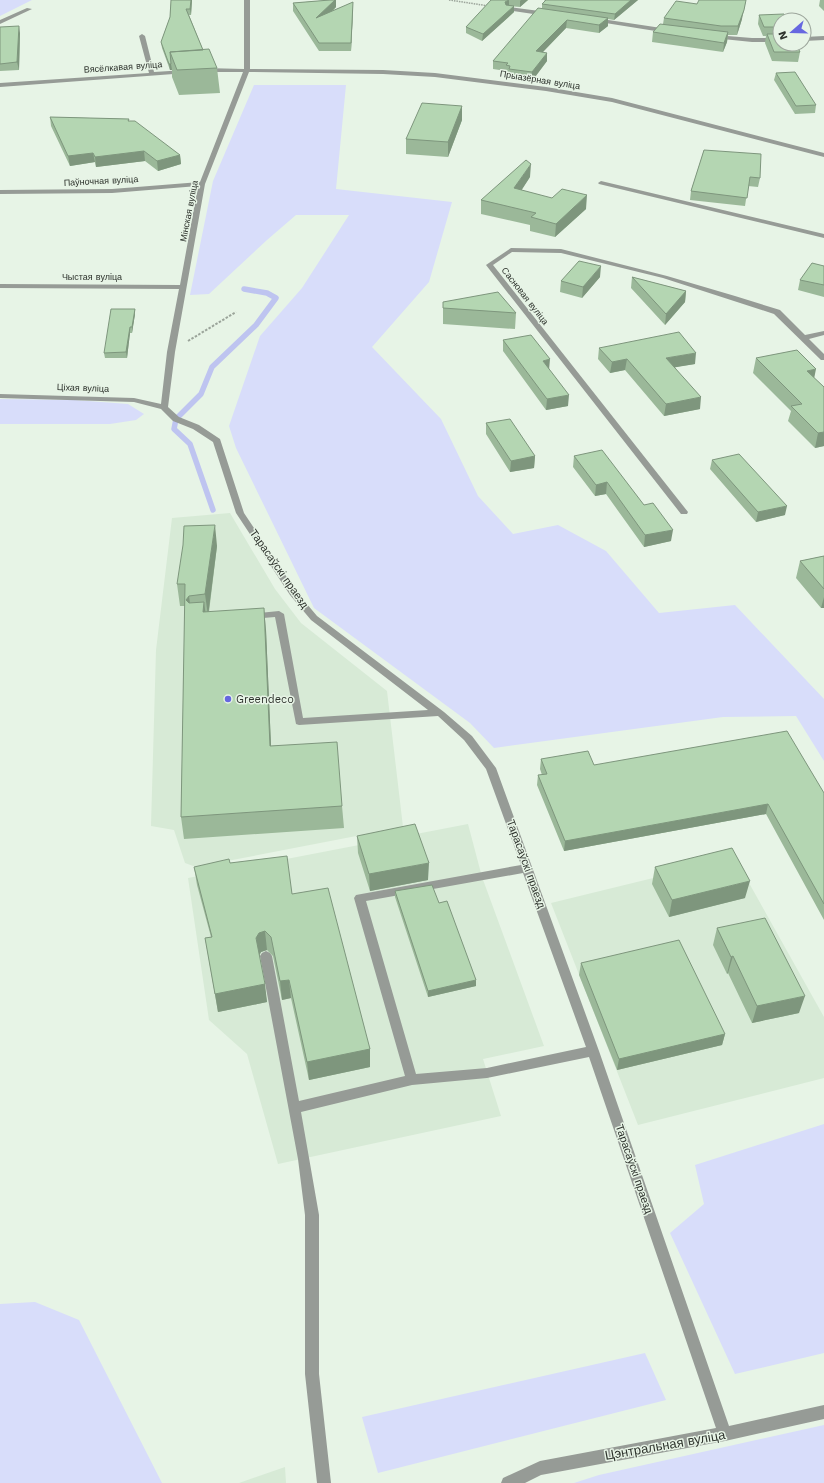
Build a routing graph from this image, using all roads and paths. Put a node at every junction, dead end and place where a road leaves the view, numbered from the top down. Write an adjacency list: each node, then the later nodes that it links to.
1 (247, 0): 14 (street, Мінская вуліца)
2 (449, 0): 3 (path)
3 (509, 8): 5 (street)
4 (29, 9): 7 (street)
5 (556, 15)
6 (587, 19): 8 (street)
7 (0, 22)
8 (673, 31)
9 (142, 36): 17 (street)
10 (712, 37): 13 (street)
11 (824, 38): 12 (street)
12 (812, 39)
13 (772, 40)
14 (246, 70): 15 (street); 19 (street, Прыазёрная вуліца); 21 (street, Мінская вуліца)
15 (196, 71)
16 (188, 72): 17 (street, Вясёлкавая вуліца)
17 (152, 74): 18 (street, Вясёлкавая вуліца)
18 (0, 85)
19 (824, 155)
20 (601, 183): 23 (street)
21 (202, 184): 22 (street, Паўночная вуліца); 25 (street, Мінская вуліца)
22 (0, 192)
23 (824, 236)
24 (0, 286): 25 (street, Чыстая вуліца)
25 (184, 287): 29 (street, Мінская вуліца)
26 (236, 312): 29 (path)
27 (824, 334): 28 (street)
28 (803, 338): 30 (street, Сасновая вуліца); 33 (street, Сасновая вуліца)
29 (171, 352): 32 (street, Мінская вуліца)
30 (824, 358)
31 (0, 396): 32 (street, Ціхая вуліца)
32 (164, 407): 35 (street, Тарасаўскі праезд)
33 (684, 512)
34 (241, 617): 35 (street)
35 (438, 713): 36 (street, Тарасаўскі праезд)
36 (528, 868): 38 (street, Тарасаўскі праезд); 39 (street)
37 (266, 956): 40 (street)
38 (593, 1050): 39 (street); 42 (street, Тарасаўскі праезд)
39 (412, 1080): 40 (street)
40 (294, 1108): 43 (street)
41 (824, 1412): 42 (street, Цэнтральная вуліца)
42 (725, 1434): 44 (street, Цэнтральная вуліца)
43 (324, 1483)
44 (508, 1483)

